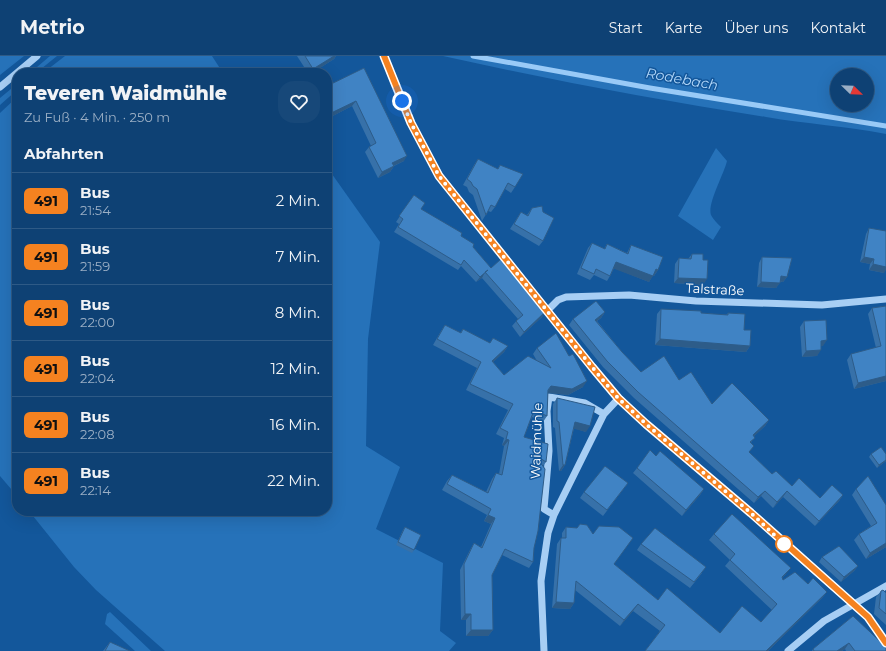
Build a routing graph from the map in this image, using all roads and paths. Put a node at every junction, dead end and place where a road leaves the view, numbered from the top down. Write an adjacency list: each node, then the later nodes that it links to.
1 (37, 56): 3 (street)
2 (384, 56): 7 (street)
3 (23, 68)
4 (12, 77): 5 (street)
5 (0, 87)
6 (886, 299): 7 (street, Talstraße)
7 (547, 311): 8 (street)
8 (618, 398): 9 (street); 12 (street)
9 (604, 414): 10 (street); 10 (street, Waidmühle)
10 (554, 515): 14 (street)
11 (886, 586): 12 (street)
12 (852, 603): 13 (street); 15 (street)
13 (886, 643)
14 (544, 651)
15 (788, 651)

